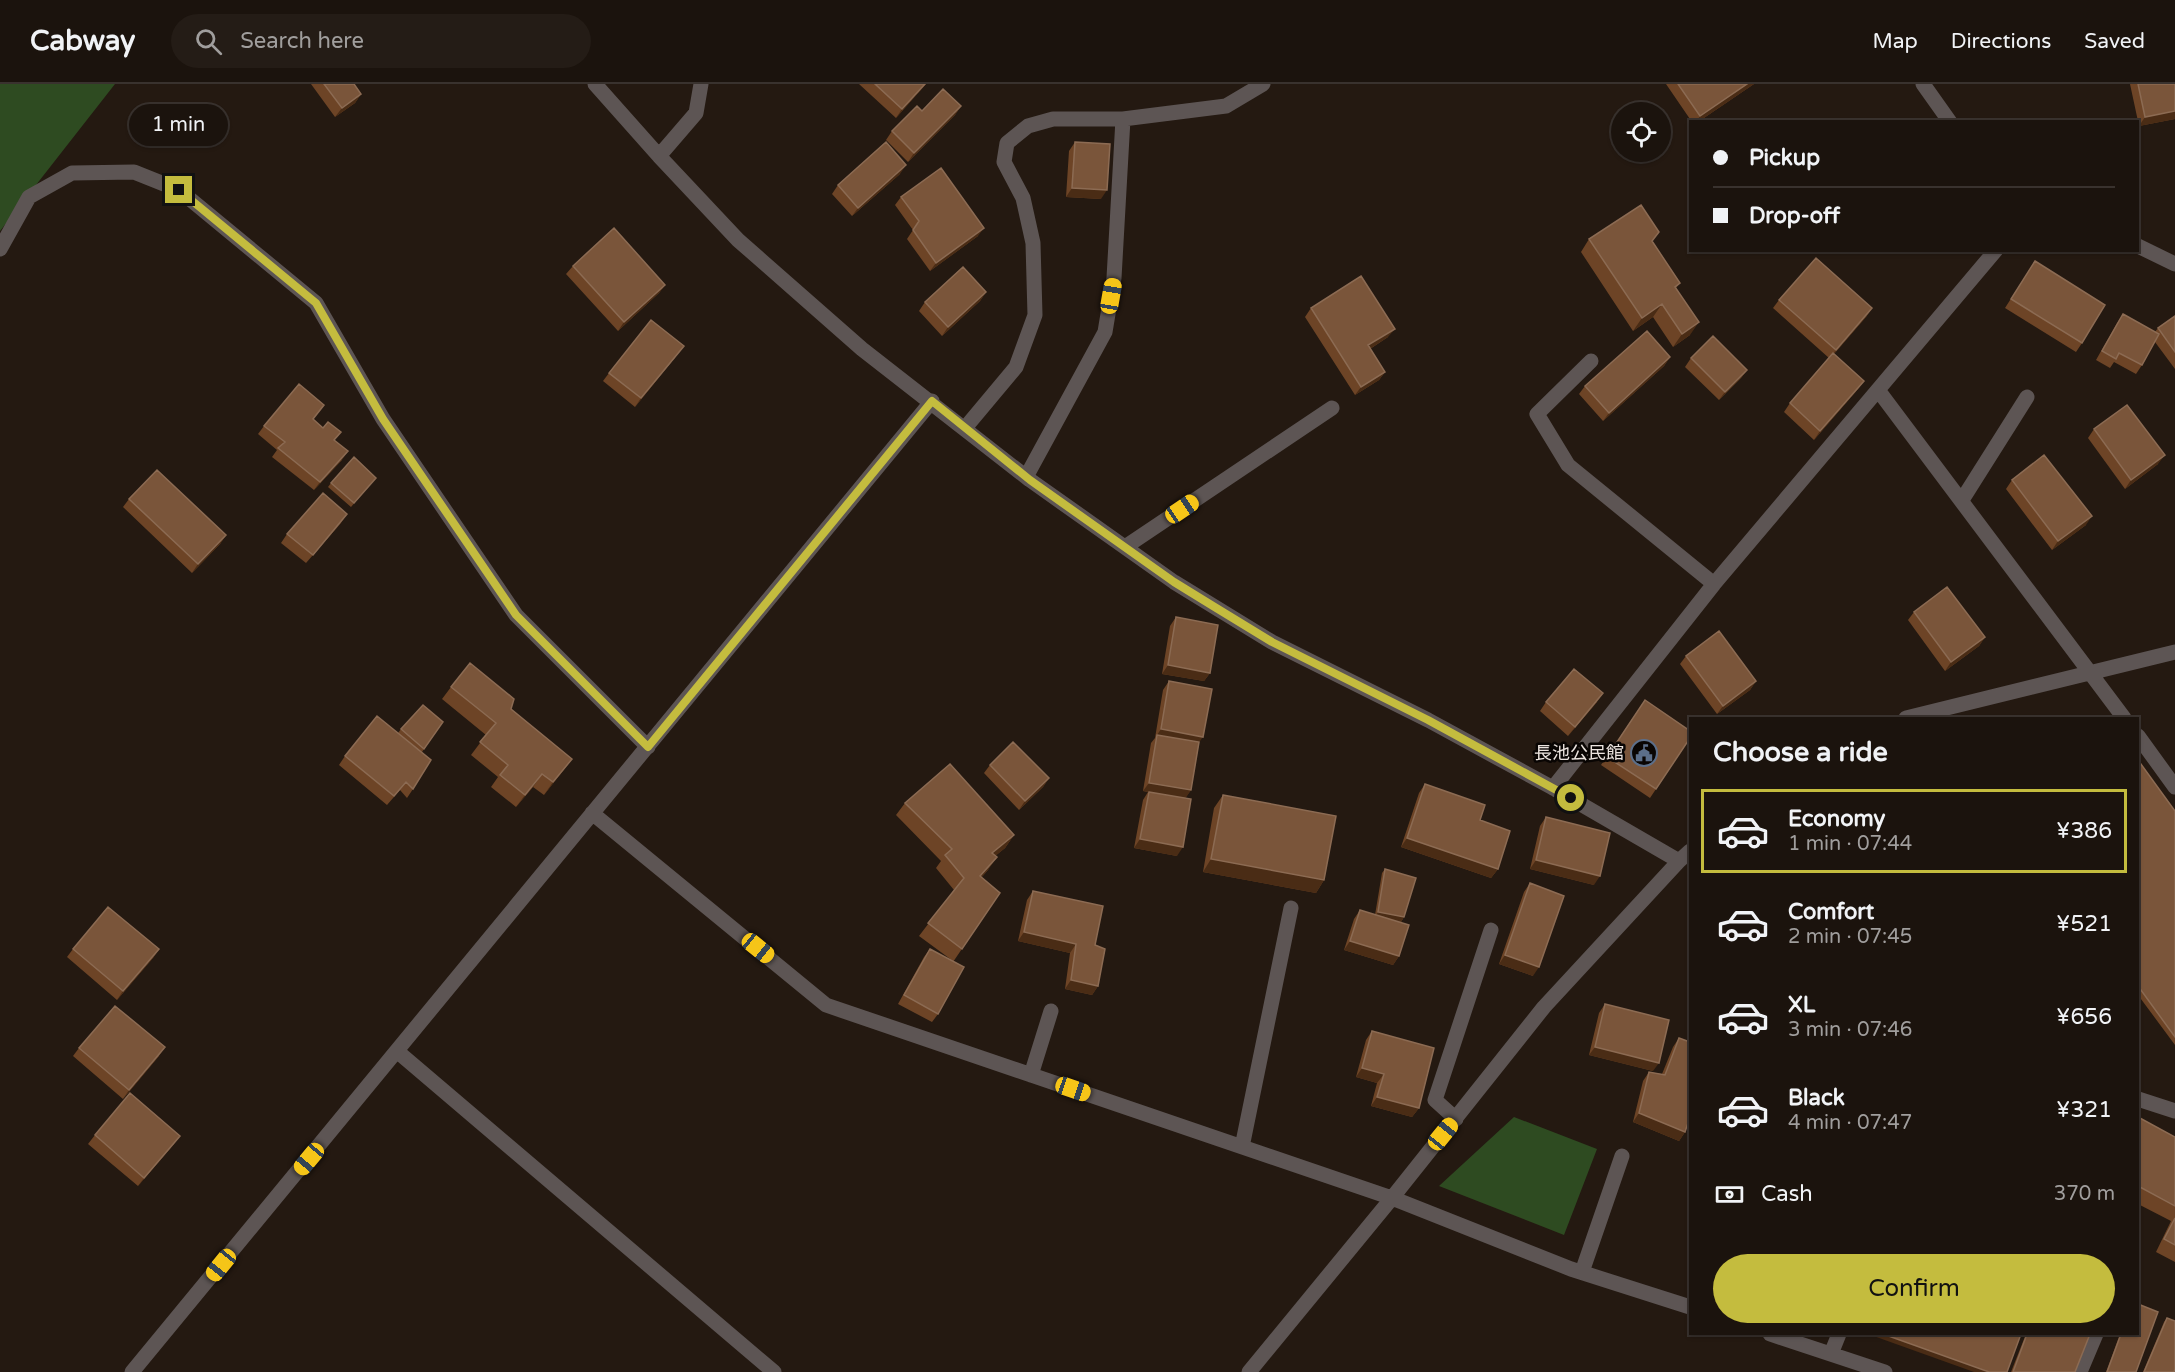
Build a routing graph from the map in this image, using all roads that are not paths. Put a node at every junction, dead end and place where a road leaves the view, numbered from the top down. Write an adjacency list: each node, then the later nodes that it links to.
1 (595, 84): 7 (street)
2 (701, 84): 7 (street)
3 (1263, 84): 5 (street)
4 (1923, 84): 6 (street)
5 (1123, 118): 17 (street); 18 (street)
6 (1949, 120)
7 (659, 156): 15 (street)
8 (2139, 246): 11 (street)
9 (0, 249): 27 (street)
10 (1994, 252): 13 (street)
11 (2175, 264)
12 (1591, 361): 21 (street)
13 (1878, 390): 19 (street); 21 (street)
14 (2027, 397): 19 (street)
15 (932, 401): 17 (street); 27 (street)
16 (1332, 408): 20 (street)
17 (965, 428): 18 (street)
18 (1026, 477): 20 (street)
19 (1962, 500): 23 (street)
20 (1125, 547): 28 (street)
21 (1714, 584): 28 (street)
22 (2175, 652): 23 (street)
23 (2090, 672): 24 (street); 25 (street)
24 (1910, 717)
25 (2123, 717)
26 (2139, 737): 29 (street)
27 (648, 747): 30 (street)
28 (1553, 788): 31 (street)
29 (2175, 788)
30 (592, 813): 35 (street); 36 (street)
31 (1685, 856): 39 (street)
32 (1291, 908): 40 (street)
33 (1491, 930): 39 (street)
34 (1051, 1011): 36 (street)
35 (398, 1052): 49 (street); 50 (street)
36 (1031, 1075): 40 (street)
37 (2139, 1099): 38 (street)
38 (2175, 1111)
39 (1456, 1119): 42 (street)
40 (1242, 1147): 42 (street)
41 (1622, 1156): 43 (street)
42 (1392, 1198): 43 (street); 51 (street)
43 (1582, 1272): 44 (street)
44 (1689, 1307)
45 (1773, 1335): 48 (street)
46 (1839, 1335): 48 (street)
47 (2096, 1335): 53 (street)
48 (1831, 1354): 52 (street)
49 (132, 1372)
50 (774, 1372)
51 (1249, 1372)
52 (1885, 1372)
53 (2080, 1372)

